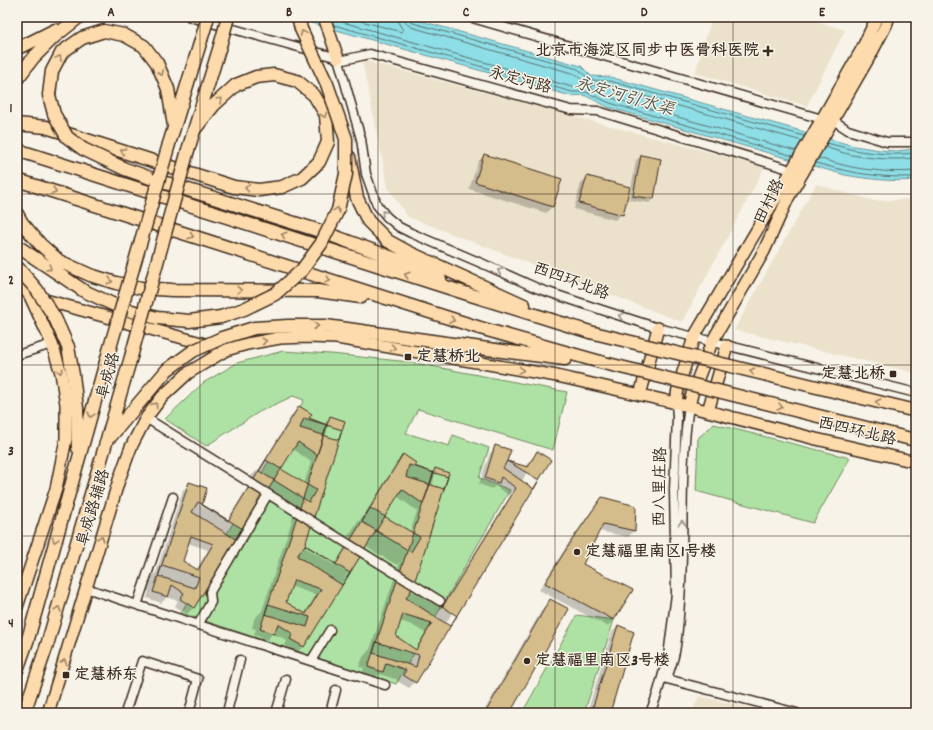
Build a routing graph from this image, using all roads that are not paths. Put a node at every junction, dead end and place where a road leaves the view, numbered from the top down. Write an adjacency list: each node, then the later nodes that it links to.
1 (78, 17): 10 (highway); 12 (highway)
2 (190, 17): 11 (street)
3 (208, 17): 15 (highway, 阜成路, bridge)
4 (228, 17): 16 (highway, 阜成路, bridge)
5 (298, 17): 17 (highway, one-way to 5, bridge)
6 (324, 17): 11 (main road)
7 (469, 17): 13 (street)
8 (877, 17): 13 (main road, 田村路)
9 (889, 17): 13 (main road, 田村路)
10 (17, 48)
11 (338, 60): 20 (street, 永定河路); 30 (street, 西四环北路, one-way to 11)
12 (17, 79)
13 (825, 123): 18 (street); 20 (main road, 田村路)
14 (17, 124): 16 (highway, one-way to 14)
15 (174, 126): 26 (highway, one-way to 15, bridge); 47 (highway, 阜成路, one-way to 47, bridge)
16 (194, 130): 45 (highway, 阜成路, bridge)
17 (346, 139): 23 (highway, one-way to 17, bridge); 29 (highway, bridge)
18 (916, 142)
19 (17, 150): 26 (highway, one-way to 19)
20 (795, 167): 31 (main road, 田村路); 32 (main road, 田村路)
21 (17, 180): 28 (highway, one-way to 28)
22 (20, 219): 28 (highway, one-way to 28)
23 (17, 246)
24 (17, 267): 47 (highway, bridge)
25 (17, 279): 27 (main road)
26 (471, 295): 29 (highway)
27 (30, 296): 33 (main road); 35 (main road)
28 (390, 300): 37 (highway, one-way to 37)
29 (569, 325): 43 (highway, one-way to 29, bridge)
30 (658, 328): 31 (street, 西四环北路); 39 (main road)
31 (694, 337): 32 (street, 西四环北路); 40 (main road, 田村路)
32 (712, 342): 34 (street, 西四环北路); 41 (main road, 田村路)
33 (52, 344): 36 (street); 54 (main road, one-way to 54)
34 (727, 346): 38 (street, 西四环北路); 42 (main road)
35 (226, 350): 39 (main road, 西四环北路, one-way to 39); 44 (main road, 阜成路辅路, one-way to 35)
36 (17, 355)
37 (604, 363): 45 (highway, one-way to 37, bridge); 46 (highway, one-way to 46, bridge)
38 (916, 393)
39 (640, 395): 40 (main road, 西四环北路)
40 (676, 403): 41 (main road, 西四环北路); 61 (street, 西八里庄路)
41 (689, 406): 42 (main road, 西四环北路); 61 (street, 西八里庄路, one-way to 41)
42 (708, 411): 48 (main road, 西四环北路)
43 (916, 411)
44 (146, 418): 49 (street); 51 (main road, 阜成路辅路, one-way to 44)
45 (107, 440): 64 (highway, 阜成路, one-way to 45)
46 (916, 441)
47 (78, 458): 59 (highway, 阜成路, one-way to 59)
48 (916, 462)
49 (268, 494): 52 (street); 55 (street)
50 (173, 497): 53 (street)
51 (86, 588): 53 (street); 65 (main road, 阜成路辅路, one-way to 51)
52 (440, 601)
53 (137, 605): 55 (street)
54 (17, 607)
55 (198, 625): 58 (street)
56 (330, 630): 58 (street)
57 (240, 660): 68 (street)
58 (311, 661): 62 (street)
59 (17, 670)
60 (286, 679): 69 (street)
61 (665, 679): 71 (street, 西八里庄路); 72 (street, 西八里庄路); 73 (street)
62 (385, 685)
63 (336, 690): 70 (street)
64 (24, 713)
65 (48, 713)
66 (125, 713): 67 (street)
67 (188, 713)
68 (229, 713)
69 (276, 713)
70 (330, 713)
71 (650, 713)
72 (656, 713)
73 (797, 713)

